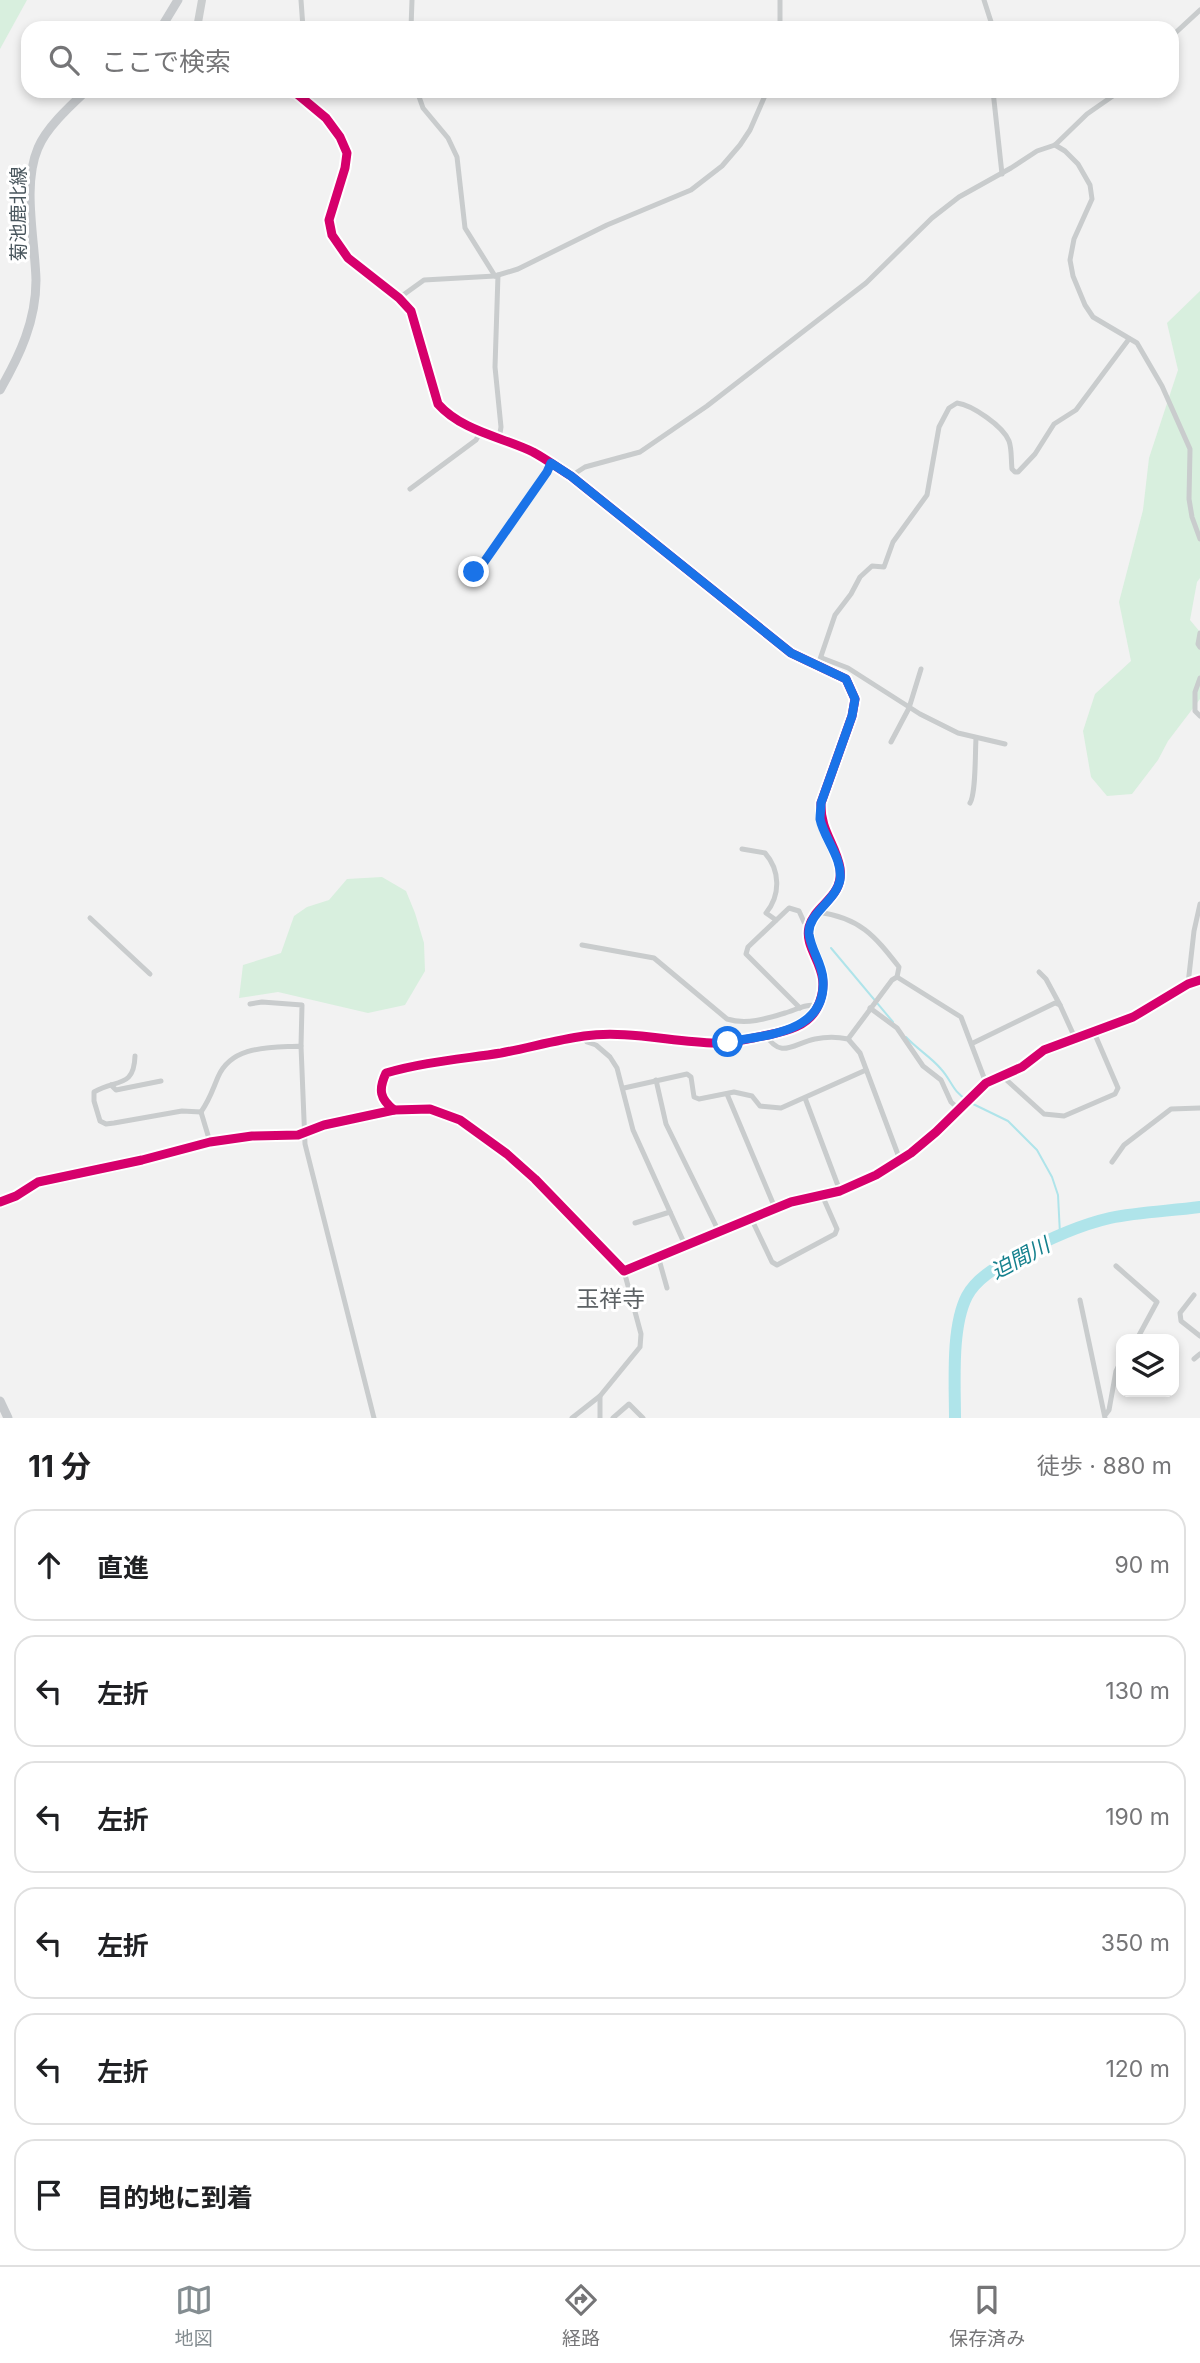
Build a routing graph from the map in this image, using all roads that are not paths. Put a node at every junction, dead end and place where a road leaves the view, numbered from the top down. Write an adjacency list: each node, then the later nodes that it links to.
1 (178, 0): 8 (main road)
2 (202, 0): 9 (street)
3 (301, 0): 10 (street)
4 (412, 0): 11 (street)
5 (780, 0): 12 (street)
6 (984, 0): 13 (street)
7 (1200, 10): 14 (street)
8 (166, 21)
9 (198, 21)
10 (302, 21)
11 (411, 21)
12 (780, 21)
13 (991, 21)
14 (1179, 30)
15 (79, 98): 26 (main road, 菊池鹿北線)
16 (308, 98): 24 (street)
17 (419, 98): 23 (street)
18 (764, 98): 23 (street)
19 (994, 98): 22 (street)
20 (1109, 98): 21 (street)
21 (1055, 145): 22 (street); 25 (street)
22 (1002, 174): 30 (street)
23 (497, 276): 24 (street); 28 (street)
24 (399, 298): 27 (street)
25 (1129, 339): 32 (street); 36 (street)
26 (0, 390)
27 (481, 430): 28 (street); 31 (street)
28 (499, 439): 29 (street)
29 (551, 463): 30 (street); 33 (street)
30 (571, 476): 36 (street)
31 (410, 489)
32 (1200, 539)
33 (474, 572)
34 (1200, 633): 35 (street)
35 (1200, 647)
36 (820, 661): 39 (street); 47 (street)
37 (921, 669): 39 (street)
38 (1200, 678): 40 (street)
39 (909, 708): 41 (street); 42 (street)
40 (1200, 716)
41 (976, 739): 43 (street); 44 (street)
42 (891, 742)
43 (1005, 744)
44 (970, 803)
45 (743, 849): 49 (street)
46 (1200, 904): 56 (street)
47 (818, 912): 50 (street); 54 (street)
48 (90, 918): 53 (street)
49 (776, 920): 50 (street); 60 (street)
50 (809, 925): 59 (street)
51 (582, 945): 60 (street)
52 (1039, 972): 58 (street)
53 (150, 974)
54 (897, 977): 61 (street); 67 (street)
55 (1200, 980): 56 (street)
56 (1188, 985): 62 (street)
57 (250, 1004): 68 (street)
58 (1060, 1005): 65 (street); 67 (street)
59 (818, 1006): 60 (street); 63 (street)
60 (800, 1008)
61 (870, 1008): 66 (street); 81 (street)
62 (1093, 1031): 65 (street); 71 (street)
63 (766, 1035): 64 (street); 66 (street)
64 (583, 1036): 76 (street); 80 (street)
65 (1075, 1038): 71 (street)
66 (848, 1039): 70 (street)
67 (973, 1043): 74 (street)
68 (301, 1046): 82 (street); 83 (street)
69 (135, 1056): 75 (street)
70 (866, 1070): 78 (street); 85 (street)
71 (1002, 1076): 74 (street)
72 (161, 1080): 75 (street)
73 (656, 1080): 76 (street); 77 (street); 94 (street)
74 (986, 1083): 81 (street)
75 (111, 1085): 82 (street)
76 (624, 1088): 91 (street)
77 (727, 1094): 78 (street); 90 (street)
78 (805, 1098): 87 (street)
79 (1200, 1108): 86 (street)
80 (394, 1110): 83 (street); 98 (street)
81 (960, 1110): 85 (street)
82 (201, 1112): 84 (street)
83 (304, 1134): 84 (street); 111 (street)
84 (210, 1142): 89 (street)
85 (900, 1160): 87 (street)
86 (1112, 1162)
87 (840, 1191): 88 (street)
88 (822, 1195): 90 (street); 92 (street)
89 (0, 1202)
90 (775, 1208): 92 (street)
91 (670, 1212): 93 (street); 95 (street)
92 (751, 1219): 94 (street)
93 (635, 1223)
94 (719, 1231): 95 (street)
95 (685, 1245): 96 (street)
96 (658, 1256): 98 (street); 99 (street)
97 (1116, 1266): 102 (street)
98 (624, 1271): 107 (street)
99 (667, 1287)
100 (1194, 1294): 103 (street)
101 (1080, 1300): 109 (street)
102 (1140, 1334)
103 (1200, 1336)
104 (1200, 1354): 105 (street)
105 (1194, 1359)
106 (1116, 1371): 109 (street)
107 (600, 1396): 112 (street); 113 (street)
108 (0, 1401): 110 (main road)
109 (1106, 1416)
110 (8, 1418)
111 (374, 1418)
112 (572, 1418)
113 (600, 1418)
114 (613, 1418): 115 (street)
115 (643, 1418)

